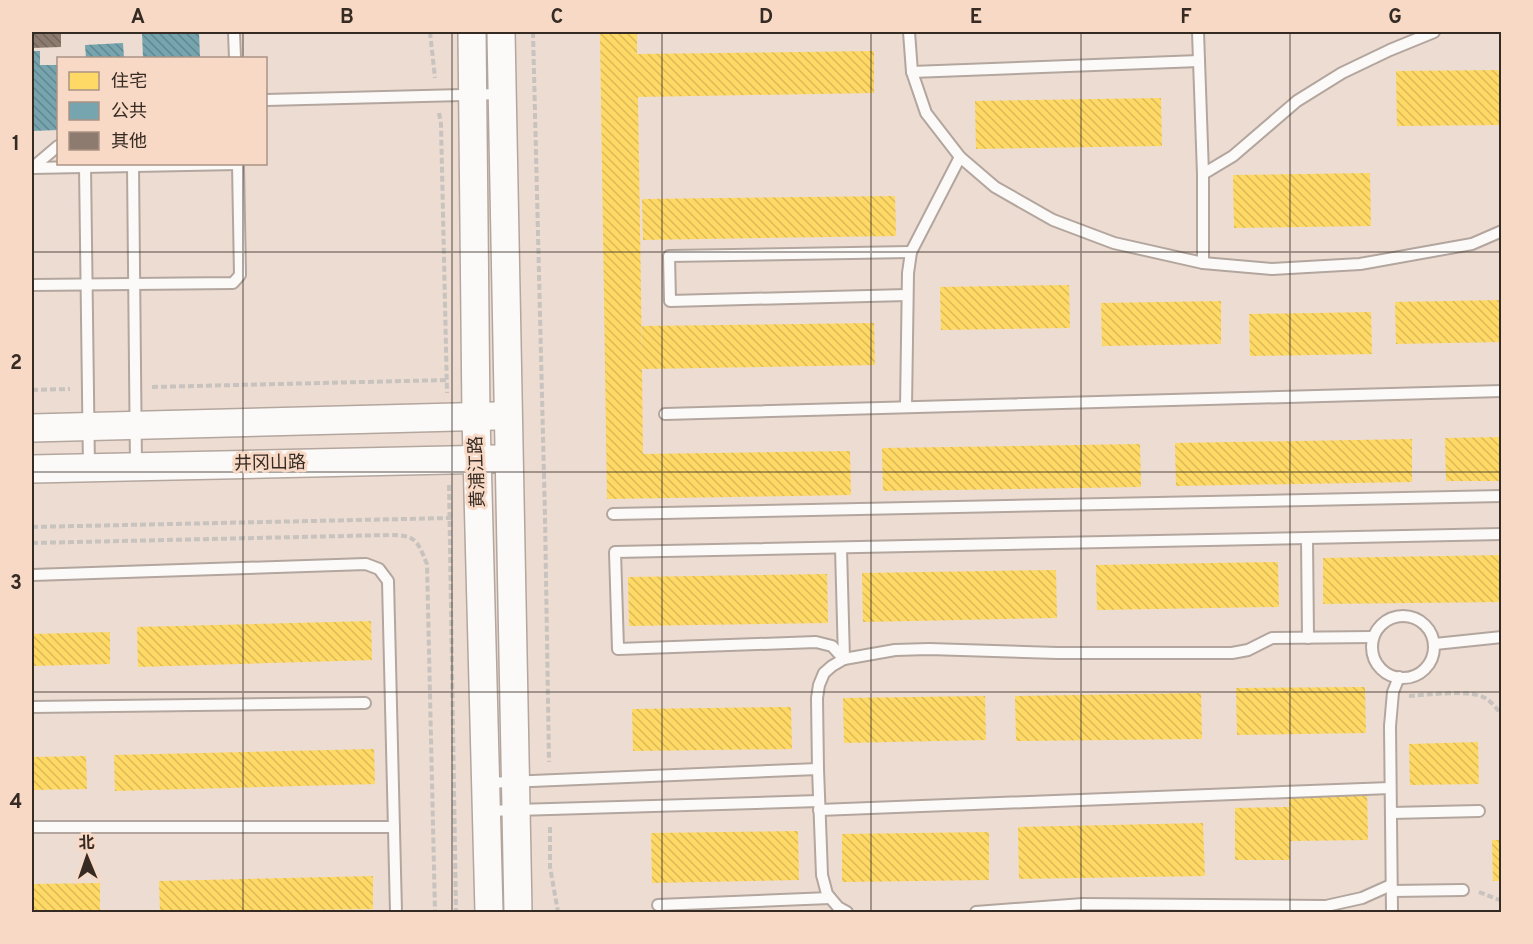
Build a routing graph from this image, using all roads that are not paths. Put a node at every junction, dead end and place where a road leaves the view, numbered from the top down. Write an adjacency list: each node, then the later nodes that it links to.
1 (234, 32): 7 (lane)
2 (472, 32): 10 (street, 黄浦江路)
3 (501, 32): 11 (street, 黄浦江路)
4 (909, 32): 9 (lane)
5 (1198, 32): 8 (lane)
6 (1434, 32): 18 (lane)
7 (235, 57)
8 (1199, 61): 9 (lane); 18 (lane)
9 (912, 72): 14 (lane)
10 (473, 94): 11 (lane); 12 (lane); 30 (street, 黄浦江路)
11 (502, 94): 29 (street, 黄浦江路)
12 (267, 100)
13 (57, 147): 17 (lane)
14 (960, 157): 20 (lane); 21 (lane)
15 (133, 165): 17 (lane); 23 (lane)
16 (238, 165): 23 (lane)
17 (85, 166): 22 (lane)
18 (1203, 174): 21 (lane)
19 (1502, 231): 21 (lane)
20 (911, 252): 25 (lane); 25 (lane)
21 (1203, 263)
22 (87, 284): 23 (lane); 24 (lane); 32 (lane)
23 (134, 284): 31 (lane)
24 (32, 285)
25 (907, 295): 27 (lane)
26 (1502, 391): 27 (lane)
27 (906, 408): 28 (lane)
28 (665, 414)
29 (508, 416): 30 (street); 34 (street, 黄浦江路)
30 (476, 417): 31 (street); 35 (street, 黄浦江路)
31 (135, 425): 32 (street); 36 (lane)
32 (89, 426): 33 (street); 37 (lane)
33 (32, 428)
34 (509, 459): 35 (street, 井冈山路); 54 (street, 黄浦江路)
35 (478, 460): 36 (street, 井冈山路); 55 (street, 黄浦江路)
36 (136, 467): 37 (street, 井冈山路)
37 (89, 468): 38 (street, 井冈山路)
38 (32, 469)
39 (1502, 495): 40 (lane)
40 (613, 514)
41 (1502, 534): 42 (lane)
42 (1307, 538): 43 (lane); 47 (lane)
43 (841, 548): 49 (lane); 49 (lane)
44 (32, 575): 63 (lane)
45 (1373, 637): 47 (lane); 48 (lane); 50 (lane)
46 (1502, 637): 48 (lane)
47 (1308, 638): 49 (lane)
48 (1435, 644): 50 (lane)
49 (844, 659): 53 (lane)
50 (1399, 677): 56 (lane)
51 (364, 703): 52 (lane)
52 (32, 707)
53 (818, 769): 54 (lane); 57 (lane)
54 (516, 782): 55 (lane); 58 (street, 黄浦江路)
55 (486, 783): 59 (street, 黄浦江路)
56 (1390, 788): 57 (lane); 61 (lane)
57 (819, 805): 58 (lane); 67 (lane)
58 (516, 810): 59 (lane); 70 (street, 黄浦江路)
59 (487, 811): 69 (street, 黄浦江路)
60 (1479, 811): 61 (lane)
61 (1391, 813): 64 (lane)
62 (32, 826): 63 (lane)
63 (394, 827): 68 (lane)
64 (1391, 888): 65 (lane); 71 (lane); 72 (lane)
65 (1463, 890)
66 (658, 904): 67 (lane)
67 (838, 907)
68 (396, 912)
69 (489, 912)
70 (518, 912)
71 (976, 912)
72 (1392, 912)

